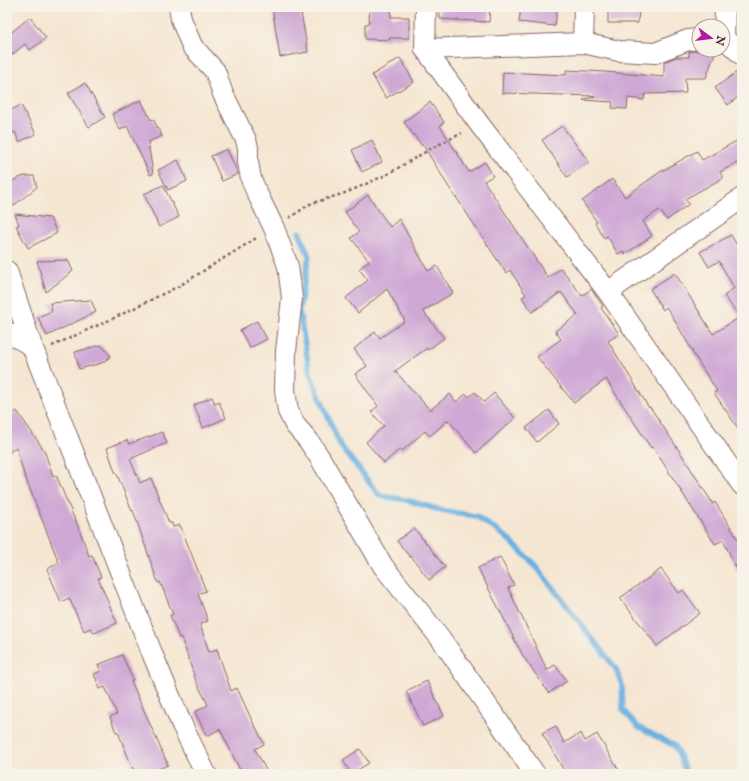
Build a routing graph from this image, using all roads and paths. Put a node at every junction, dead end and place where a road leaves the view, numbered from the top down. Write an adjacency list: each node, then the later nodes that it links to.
1 (179, 7): 13 (street)
2 (426, 7): 9 (street)
3 (584, 7): 7 (street)
4 (725, 7): 5 (street)
5 (725, 18)
6 (691, 40): 7 (street)
7 (583, 43): 9 (street)
8 (731, 45): 10 (street)
9 (425, 49): 11 (street)
10 (742, 56)
11 (480, 125): 13 (path); 15 (street)
12 (739, 206): 15 (street)
13 (274, 228): 17 (path); 20 (street)
14 (7, 271): 17 (street)
15 (608, 292): 18 (street)
16 (7, 332): 17 (street)
17 (32, 346): 19 (street)
18 (742, 485)
19 (206, 774)
20 (535, 774)

